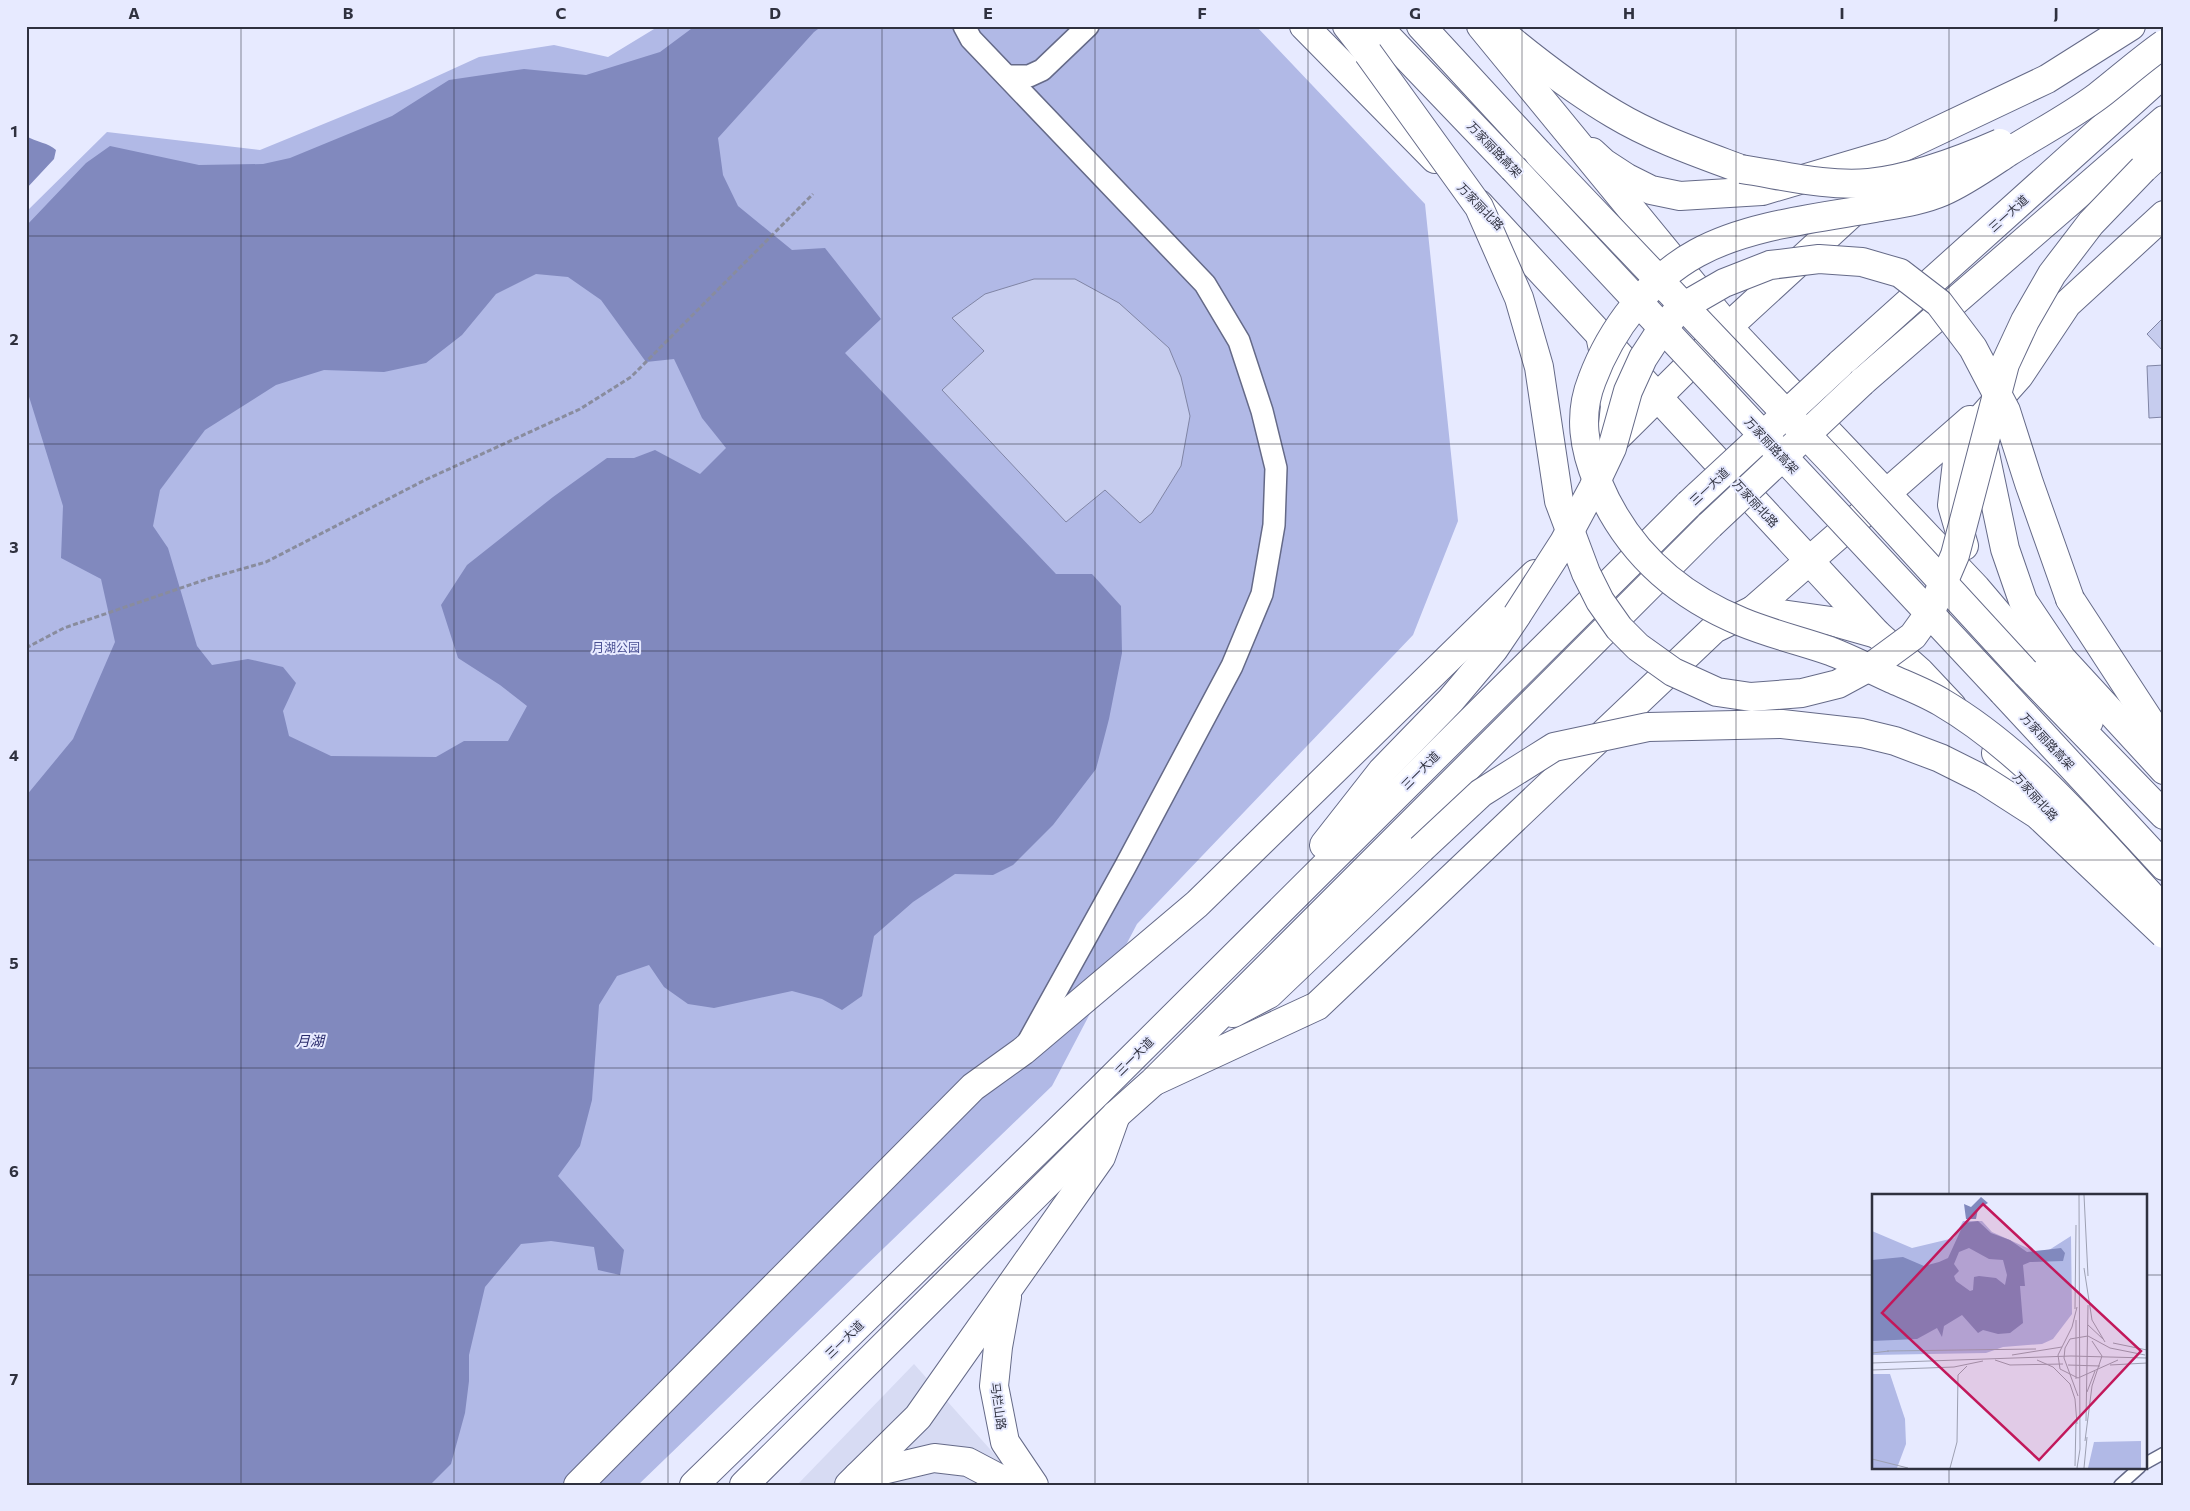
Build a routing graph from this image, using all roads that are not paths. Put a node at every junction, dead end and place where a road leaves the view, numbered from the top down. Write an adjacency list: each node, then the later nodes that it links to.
1 (964, 26): 13 (street)
2 (1088, 26): 11 (street)
3 (1304, 26): 22 (main road, 万家丽北路)
4 (1347, 26): 26 (main road, bridge)
5 (1377, 26): 36 (main road, 万家丽路高架, bridge)
6 (1421, 26): 35 (main road, bridge)
7 (1481, 26): 16 (main road)
8 (1494, 26): 14 (main road, bridge)
9 (2130, 26): 18 (main road)
10 (2164, 44): 14 (main road, bridge)
11 (1042, 70): 13 (street); 15 (street)
12 (2164, 73): 40 (main road, 三一大道, bridge)
13 (1007, 76): 15 (street)
14 (2096, 97): 37 (main road, bridge)
15 (1039, 110): 42 (street)
16 (1556, 119): 18 (main road); 21 (main road)
17 (2164, 120): 41 (main road, bridge)
18 (1949, 124): 21 (main road)
19 (2164, 150): 26 (main road, bridge)
20 (2164, 215): 23 (main road)
21 (1728, 327): 24 (main road); 27 (main road)
22 (1600, 334): 24 (main road, 万家丽北路); 25 (main road)
23 (2019, 376): 27 (main road); 29 (main road)
24 (1658, 396): 25 (main road); 28 (main road, 万家丽北路)
25 (1611, 442): 42 (main road)
26 (1983, 444): 33 (main road)
27 (1888, 494): 28 (main road); 29 (main road)
28 (1810, 561): 30 (main road); 31 (main road, 万家丽北路)
29 (1976, 588): 34 (main road)
30 (1753, 610): 31 (main road); 43 (main road)
31 (1877, 634): 39 (main road, 万家丽北路)
32 (2164, 743): 40 (main road, bridge)
33 (2164, 770)
34 (2164, 799)
35 (2164, 815)
36 (2164, 866)
37 (2164, 910)
38 (2164, 934): 41 (main road, bridge)
39 (2164, 939)
40 (1248, 940): 51 (main road, 三一大道)
41 (1210, 1025): 43 (main road)
42 (1023, 1051): 50 (main road)
43 (1153, 1082): 44 (main road)
44 (1116, 1115): 45 (main road); 52 (main road)
45 (1008, 1289): 49 (main road); 54 (main road, 马栏山路)
46 (2164, 1453): 47 (lane)
47 (2148, 1463)
48 (2139, 1468): 55 (lane)
49 (853, 1480): 53 (main road)
50 (578, 1485)
51 (694, 1485)
52 (744, 1485)
53 (1008, 1485)
54 (1034, 1485)
55 (2120, 1485)

